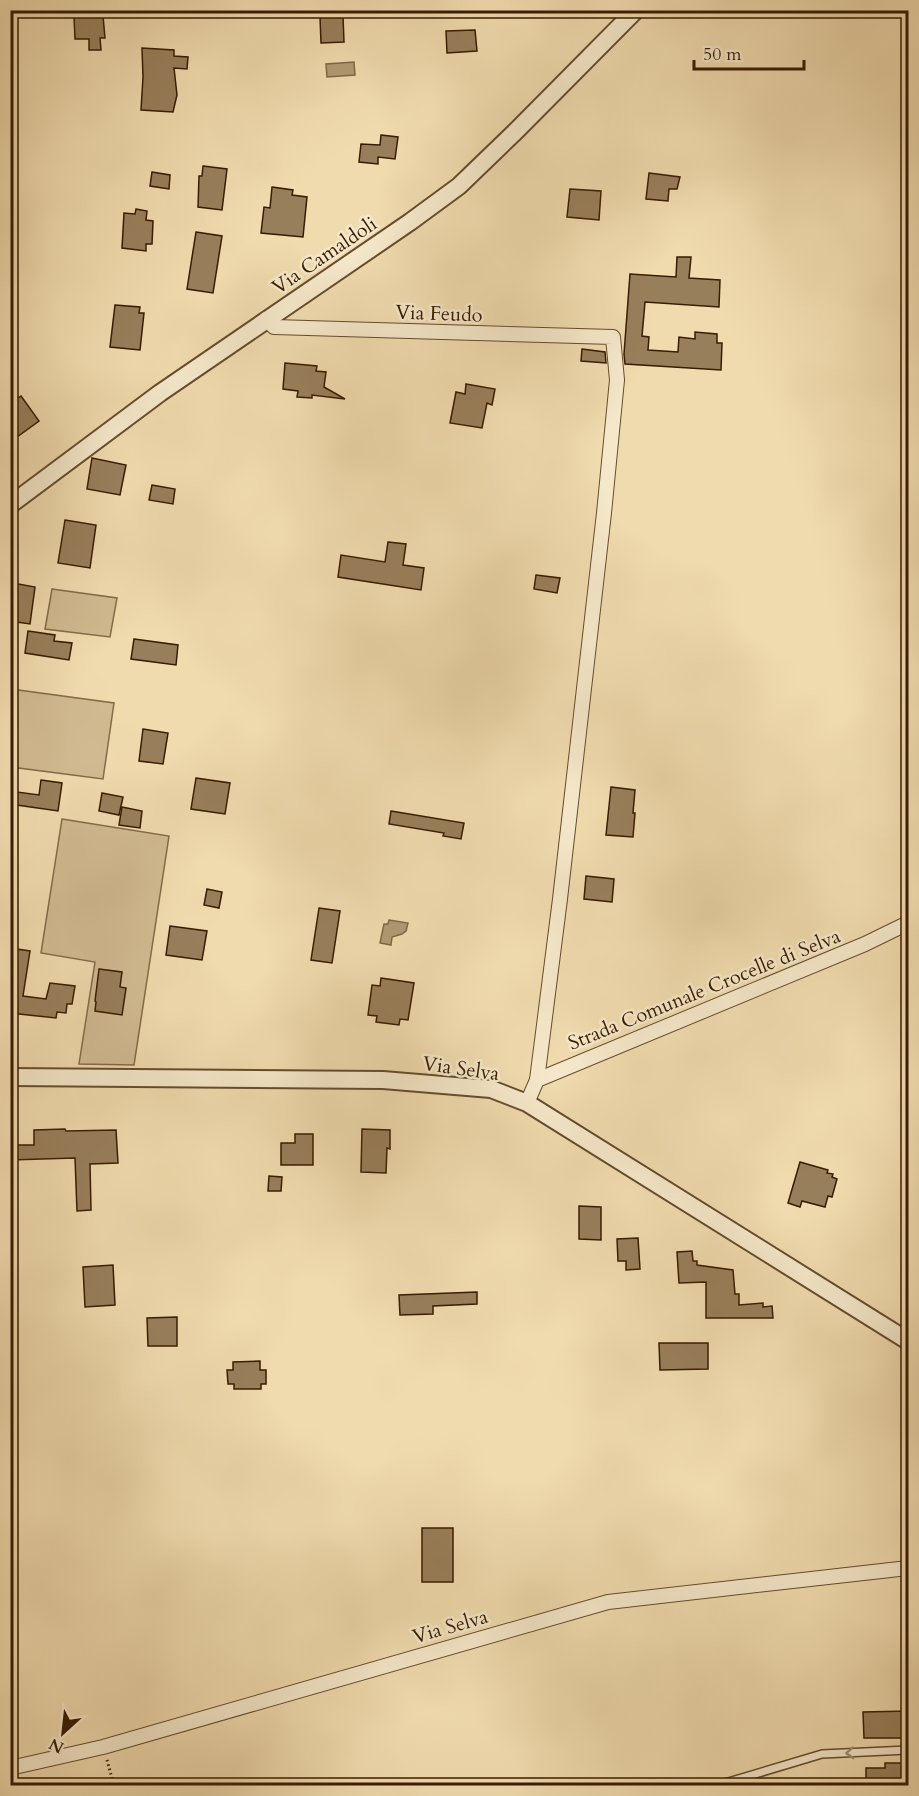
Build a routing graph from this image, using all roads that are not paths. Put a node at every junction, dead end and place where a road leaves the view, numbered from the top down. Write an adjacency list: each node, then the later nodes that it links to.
1 (636, 10): 2 (street, Via Camaldoli)
2 (266, 320): 3 (street, Via Camaldoli); 6 (street, Via Feudo)
3 (10, 505)
4 (909, 923): 6 (street, Strada Comunale Crocelle di Selva)
5 (10, 1077): 7 (street, Via Selva)
6 (537, 1080): 7 (street)
7 (527, 1103): 8 (street, Via Selva)
8 (909, 1341)
9 (909, 1568): 11 (street, Via Selva)
10 (909, 1749): 12 (lane, one-way to 12)
11 (10, 1768)
12 (715, 1785)

